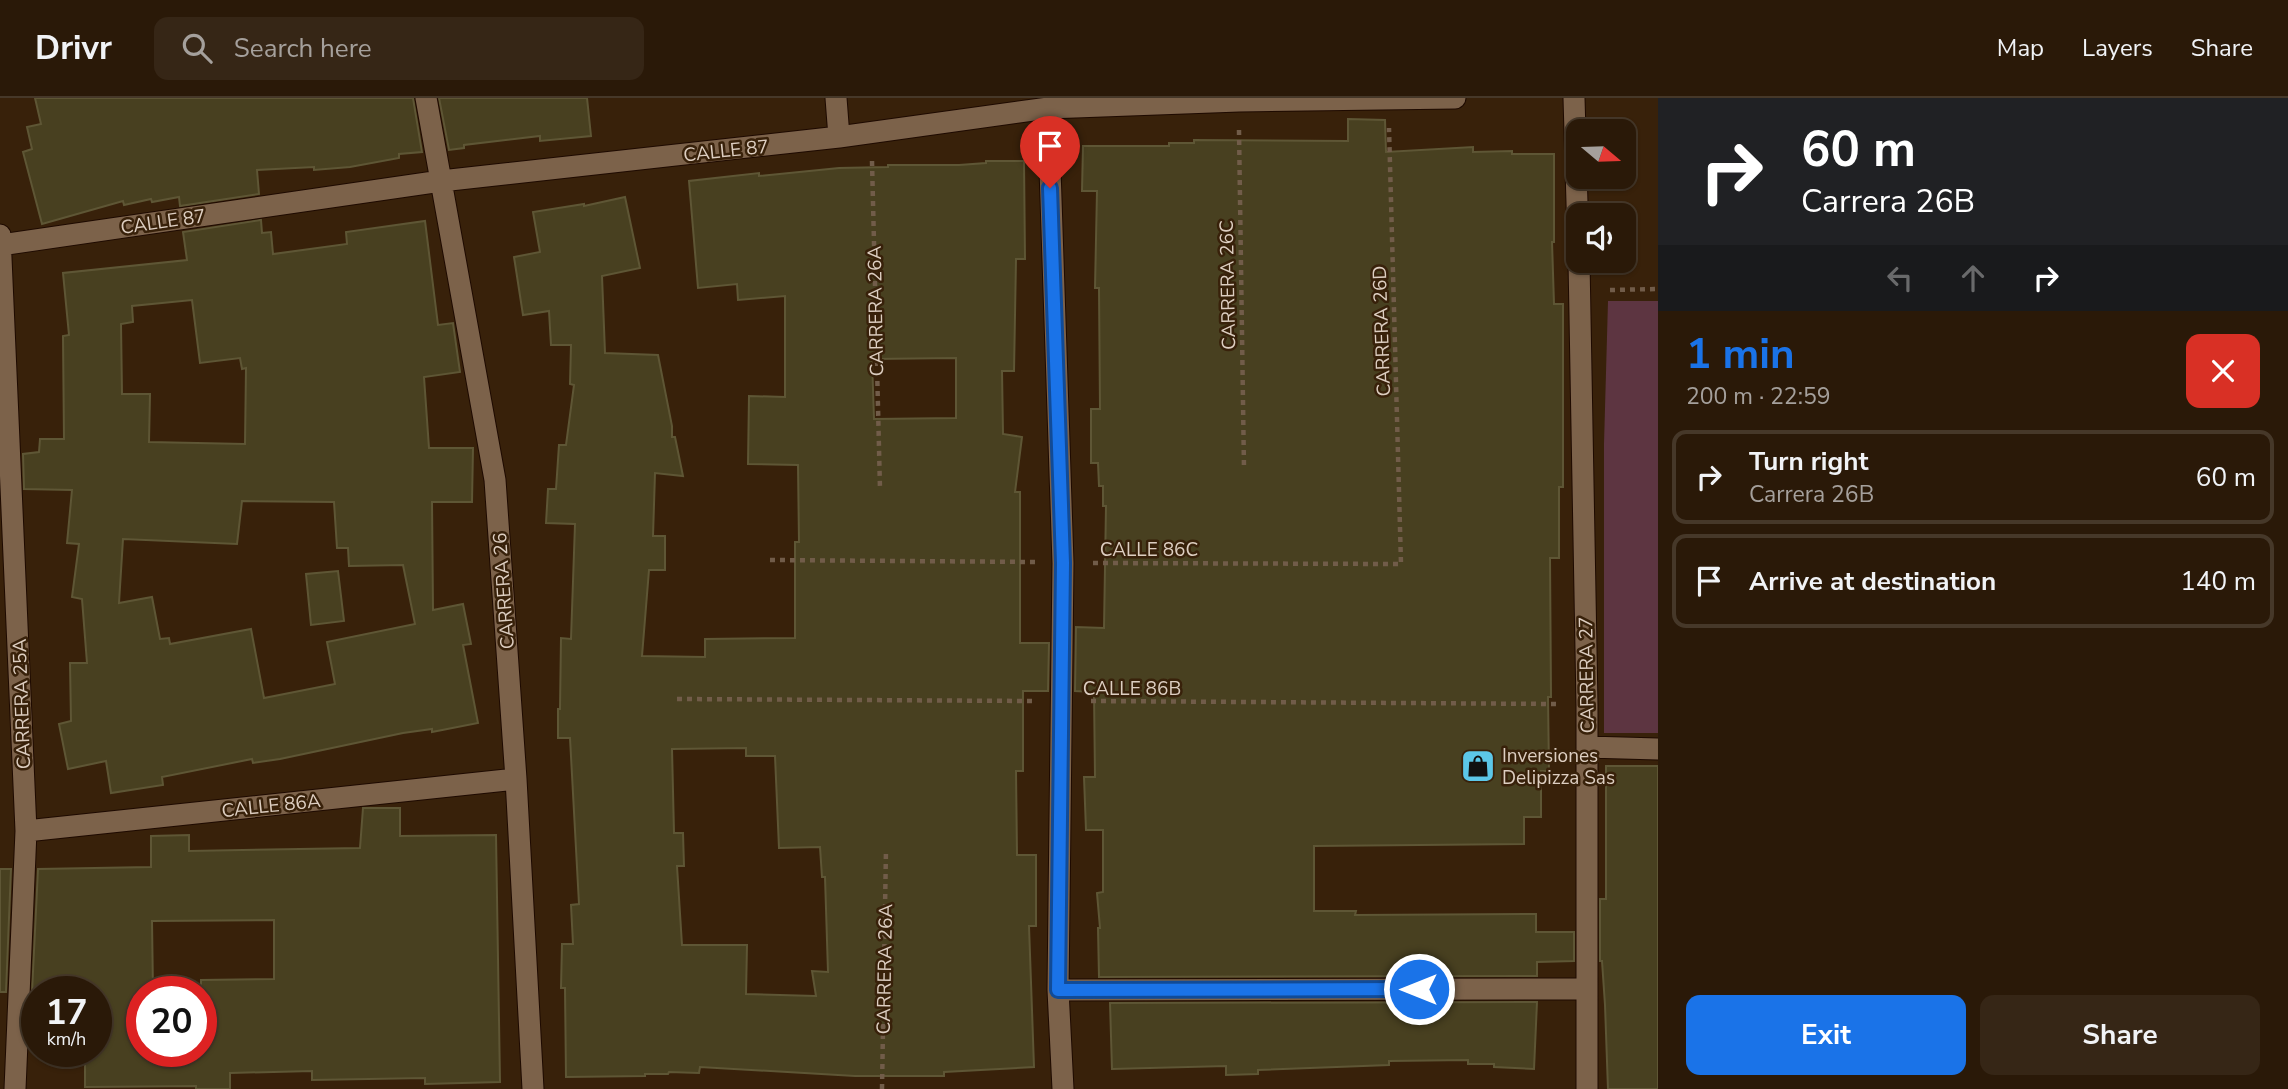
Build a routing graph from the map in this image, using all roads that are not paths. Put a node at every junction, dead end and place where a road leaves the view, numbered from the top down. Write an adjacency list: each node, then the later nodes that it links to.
1 (426, 98): 9 (street, CARRERA 26)
2 (836, 98): 8 (street)
3 (1388, 98): 4 (street, CALLE 87); 6 (street, CALLE 87)
4 (1455, 98)
5 (1574, 98): 10 (street)
6 (1152, 102): 7 (street, CALLE 87)
7 (1048, 108): 8 (street, CALLE 87); 18 (street)
8 (839, 137): 9 (street, CALLE 87)
9 (441, 181): 11 (street, CALLE 87); 15 (street, CARRERA 26)
10 (1577, 203)
11 (0, 241): 16 (street, CARRERA 25A)
12 (1579, 273): 13 (street, CARRERA 27)
13 (1587, 747): 14 (street); 17 (street, CARRERA 27)
14 (1658, 749)
15 (516, 779): 16 (street, CALLE 86A); 20 (street, CARRERA 26)
16 (26, 831): 19 (street, CARRERA 25A)
17 (1585, 989): 18 (street); 22 (street, CARRERA 27)
18 (1058, 990): 21 (street)
19 (15, 1089)
20 (533, 1089)
21 (1063, 1089)
22 (1587, 1089)

